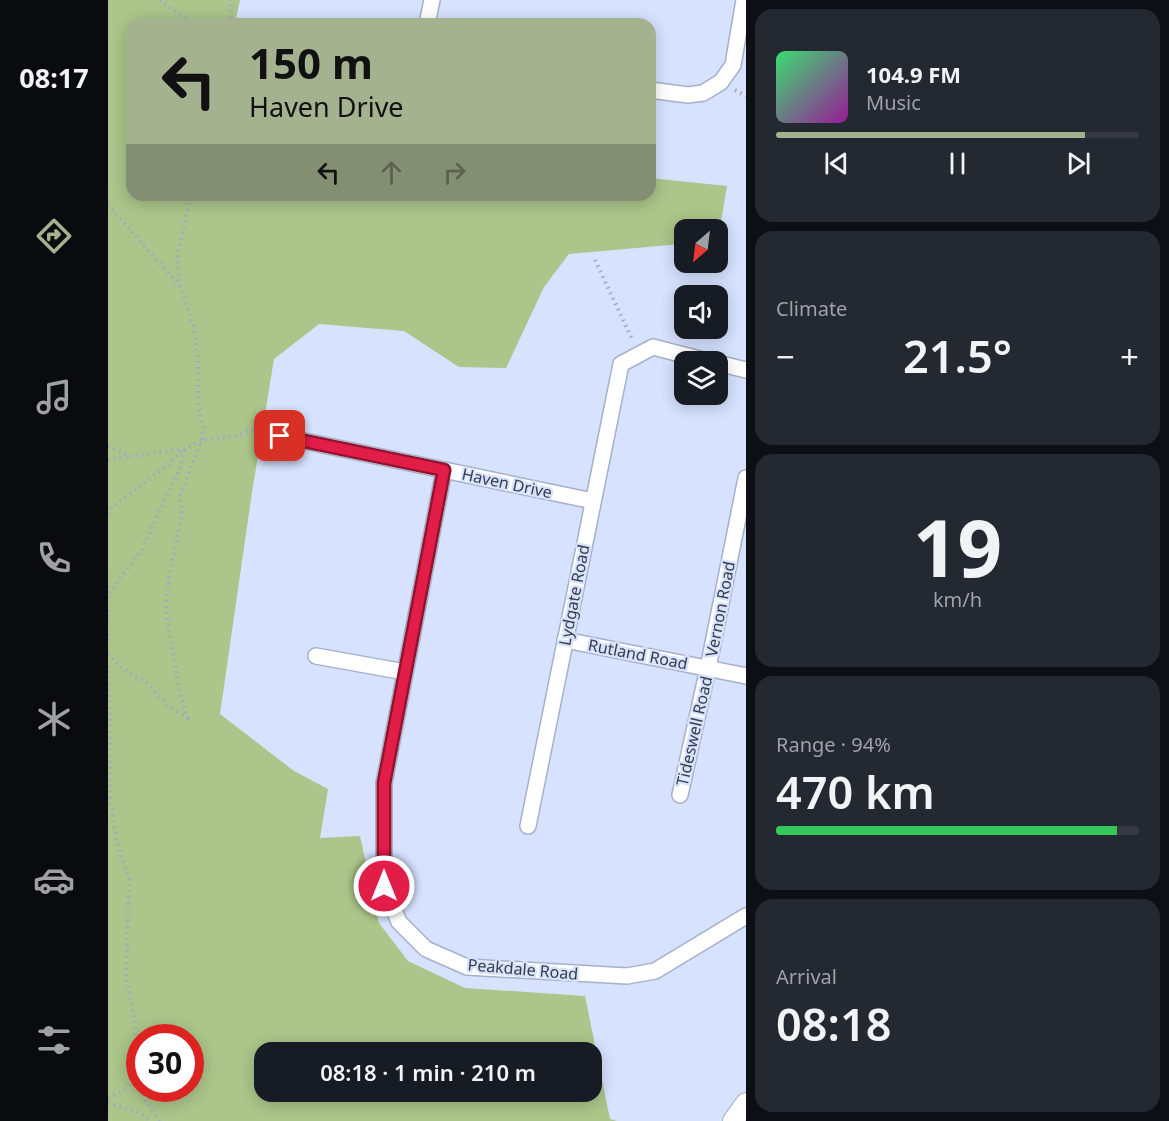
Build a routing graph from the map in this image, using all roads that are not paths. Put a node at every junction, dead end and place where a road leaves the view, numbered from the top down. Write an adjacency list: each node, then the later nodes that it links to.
1 (432, 0): 3 (street)
2 (744, 0): 4 (street)
3 (428, 18)
4 (656, 91)
5 (674, 352): 11 (street, Lydgate Road)
6 (728, 366): 7 (street)
7 (746, 370)
8 (280, 436): 9 (street, Haven Drive)
9 (444, 470): 11 (street, Haven Drive); 15 (street, Peakdale Road)
10 (746, 478): 14 (street, Vernon Road)
11 (593, 501): 12 (street, Lydgate Road)
12 (566, 640): 14 (street, Rutland Road); 18 (street, Lydgate Road)
13 (316, 656): 15 (street)
14 (708, 668): 16 (street, Rutland Road); 17 (street, Tideswell Road)
15 (405, 672): 19 (street, Peakdale Road)
16 (746, 676)
17 (680, 795)
18 (528, 826)
19 (746, 916)
20 (746, 1103): 21 (street)
21 (733, 1121)

